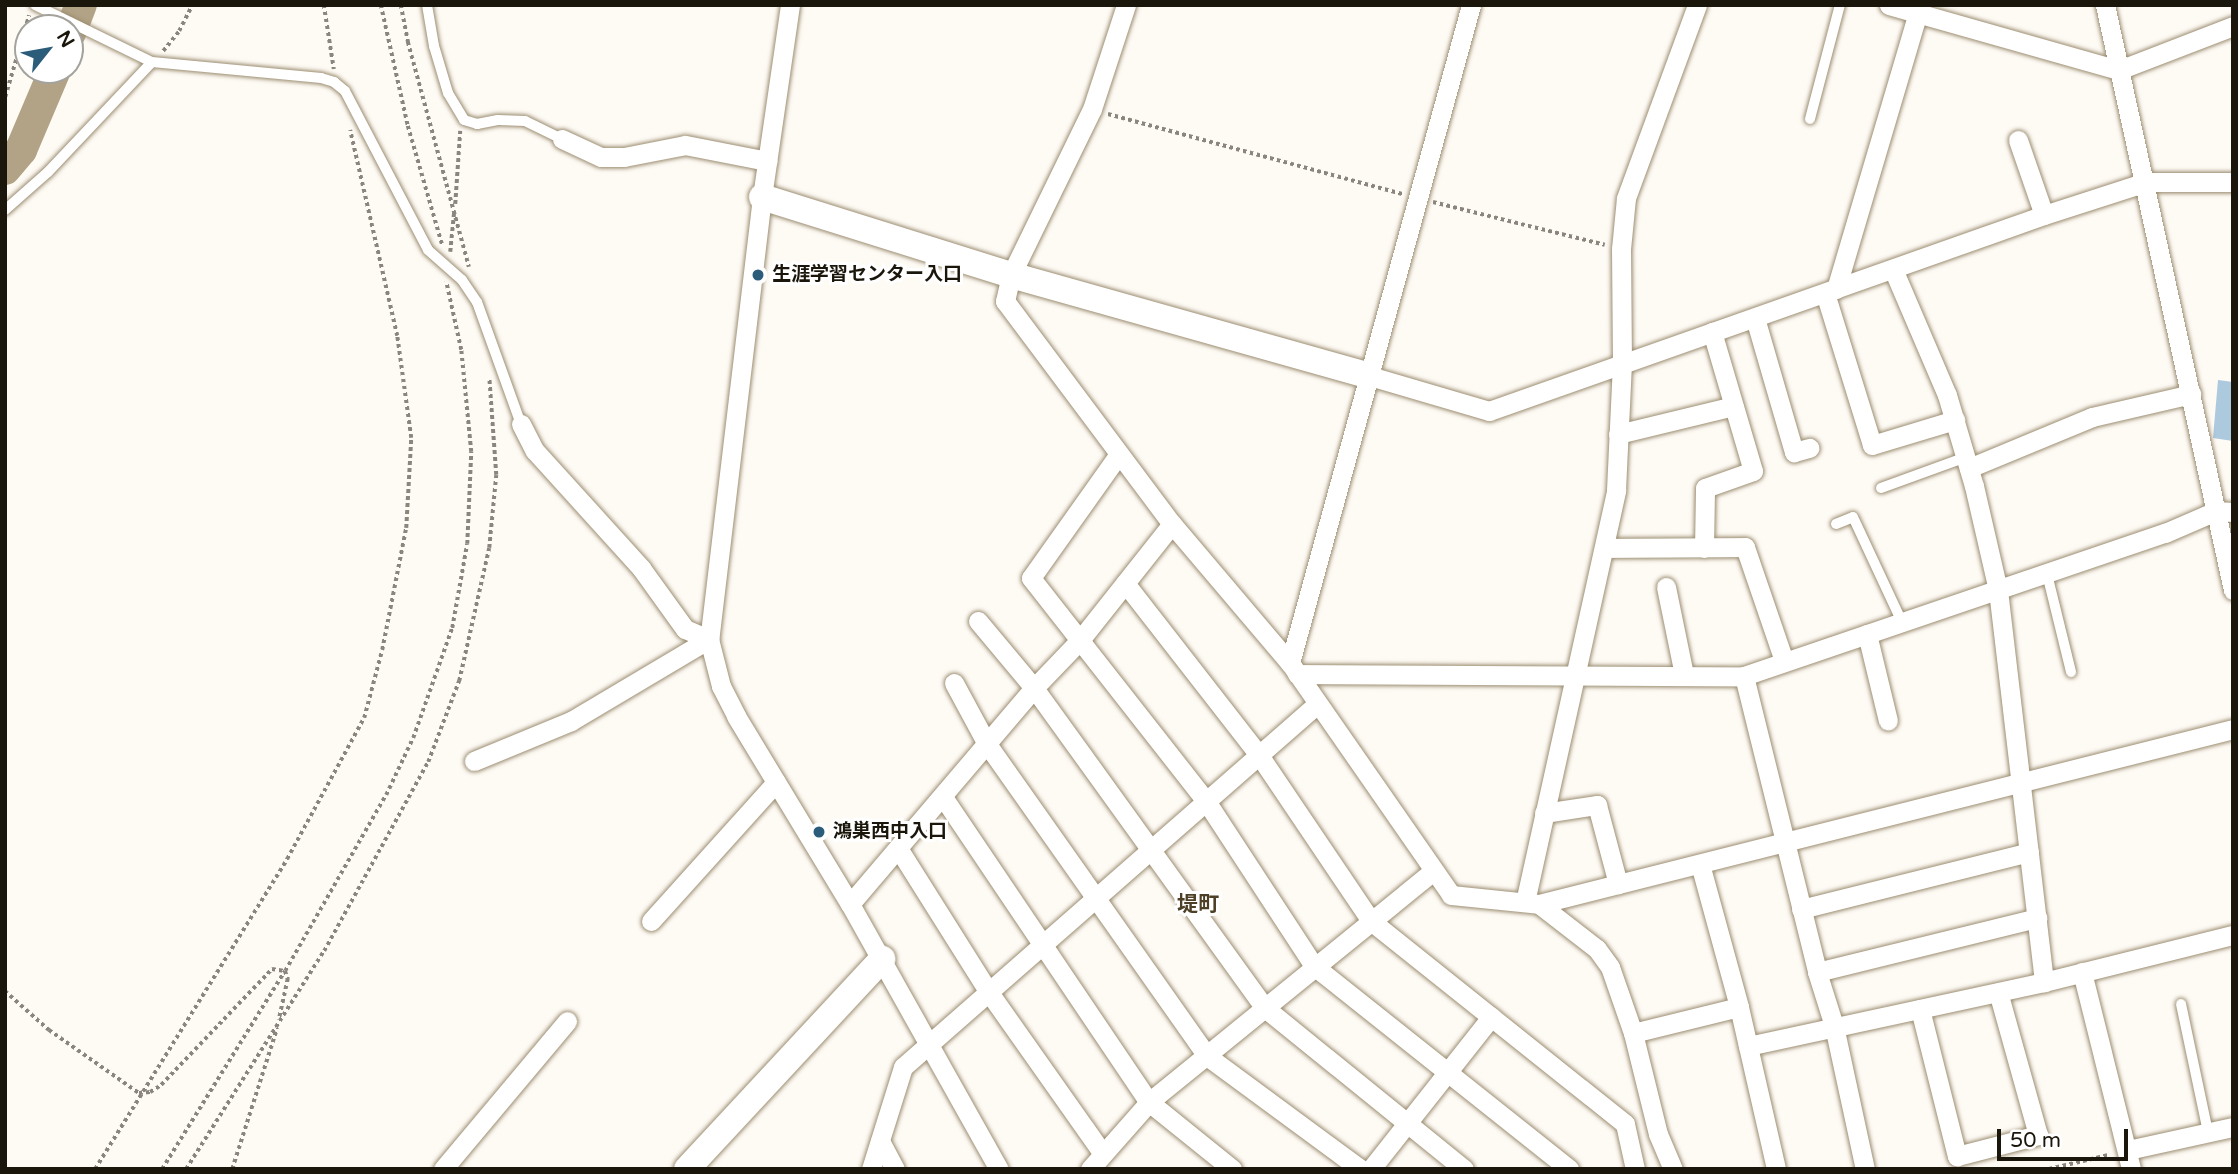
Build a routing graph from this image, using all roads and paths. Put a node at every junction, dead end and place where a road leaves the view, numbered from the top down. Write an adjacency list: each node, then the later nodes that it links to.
1 (192, 5): 16 (path)
2 (324, 5): 18 (path)
3 (381, 5): 35 (path)
4 (401, 5): 31 (path)
5 (428, 5): 23 (lane)
6 (790, 5): 26 (street)
7 (1126, 5): 21 (street)
8 (1471, 5): 30 (street)
9 (1697, 5): 34 (street)
10 (1840, 5): 22 (lane)
11 (1889, 5): 14 (street)
12 (2105, 5): 17 (street)
13 (36, 7): 16 (lane); 19 (path)
14 (1918, 13): 17 (street); 39 (street)
15 (2233, 26): 17 (street)
16 (152, 62): 18 (lane); 32 (lane)
17 (2119, 70): 27 (street)
18 (334, 82): 20 (lane)
19 (5, 97)
20 (352, 102): 35 (lane); 126 (path)
21 (1092, 109): 30 (path); 38 (street)
22 (1810, 118)
23 (464, 120): 24 (lane); 31 (path)
24 (562, 139): 26 (street)
25 (2018, 140): 33 (street)
26 (767, 161): 29 (street)
27 (2146, 182): 28 (street); 33 (street); 45 (street)
28 (2233, 183)
29 (762, 197): 38 (street); 67 (street)
30 (1418, 198): 34 (path); 44 (street)
31 (454, 208): 35 (path); 37 (path)
32 (5, 210)
33 (2044, 215): 36 (street)
34 (1621, 249): 42 (street)
35 (446, 264): 48 (lane); 106 (path)
36 (1893, 269): 39 (street); 47 (street)
37 (470, 270)
38 (1011, 275): 44 (street); 51 (street)
39 (1831, 291): 40 (street); 47 (street)
40 (1755, 317): 41 (street); 50 (street)
41 (1712, 332): 42 (street); 46 (street)
42 (1622, 363): 44 (street); 49 (street)
43 (489, 376): 119 (path)
44 (1370, 376): 70 (street)
45 (2191, 394): 52 (street); 54 (street)
46 (1734, 406): 49 (street); 58 (street)
47 (1955, 420): 52 (street)
48 (521, 424): 67 (street)
49 (1618, 434): 57 (street)
50 (1809, 448)
51 (1119, 454): 55 (street); 68 (street)
52 (1967, 463): 53 (lane); 62 (street)
53 (1881, 488)
54 (2225, 512): 59 (street); 63 (street)
55 (1172, 524): 60 (street); 70 (street)
56 (1836, 524): 65 (lane)
57 (1605, 548): 58 (street); 72 (street)
58 (1704, 548): 69 (street)
59 (2047, 574): 62 (street); 71 (lane)
60 (1125, 583): 68 (street); 81 (street)
61 (1666, 587): 73 (street)
62 (1998, 590): 65 (street); 84 (street)
63 (2233, 590)
64 (978, 621): 76 (street)
65 (1902, 622): 66 (street)
66 (1867, 634): 69 (street); 78 (street)
67 (709, 639): 82 (street); 83 (street)
68 (1080, 640): 76 (street); 86 (street)
69 (1784, 661): 74 (street)
70 (1293, 668): 72 (street); 77 (street)
71 (2071, 672)
72 (1575, 675): 73 (street); 87 (street)
73 (1684, 675): 74 (street)
74 (1744, 676): 88 (street)
75 (954, 683): 80 (street)
76 (1034, 688): 80 (street); 90 (street)
77 (1317, 704): 81 (street); 93 (street)
78 (1888, 721)
79 (2233, 729): 84 (street)
80 (987, 744): 85 (street); 95 (street)
81 (1259, 755): 86 (street); 101 (street)
82 (474, 761)
83 (776, 782): 97 (street); 100 (street)
84 (2021, 783): 88 (street); 91 (street)
85 (943, 797): 89 (street); 103 (street)
86 (1206, 801): 90 (street); 105 (street)
87 (1544, 813): 94 (street); 96 (street)
88 (1784, 843): 92 (street); 98 (street)
89 (898, 848): 97 (street); 111 (street)
90 (1151, 849): 95 (street); 115 (street)
91 (2029, 852): 98 (street); 99 (street)
92 (1700, 864): 94 (street); 114 (street)
93 (1433, 871): 96 (street); 101 (street)
94 (1618, 884): 96 (street)
95 (1096, 897): 103 (street); 124 (street)
96 (1532, 903): 121 (street)
97 (850, 904): 104 (street)
98 (1801, 909): 107 (street)
99 (2037, 918): 107 (street); 109 (street)
100 (651, 921)
101 (1371, 921): 105 (street); 117 (street)
102 (2233, 935): 108 (street)
103 (1042, 944): 111 (street); 127 (street)
104 (882, 959): 122 (street); 139 (street)
105 (1314, 966): 115 (street); 125 (street)
106 (285, 971): 119 (path); 126 (path); 135 (path)
107 (1817, 972): 120 (street)
108 (2082, 972): 109 (street); 132 (street)
109 (2043, 982): 112 (street)
110 (5, 991): 126 (path)
111 (988, 991): 122 (street); 133 (street)
112 (1998, 992): 116 (street); 116 (street)
113 (2181, 1004): 130 (lane)
114 (1739, 1007): 121 (street); 123 (street)
115 (1265, 1008): 124 (street); 128 (street)
116 (1920, 1009): 120 (street)
117 (1490, 1017): 125 (street); 148 (street)
118 (567, 1021): 138 (street)
119 (278, 1023): 136 (path); 137 (path)
120 (1834, 1026): 123 (street); 151 (street)
121 (1633, 1033): 149 (street)
122 (928, 1042): 131 (street); 142 (street)
123 (1748, 1046): 150 (street)
124 (1206, 1056): 127 (street); 144 (street)
125 (1447, 1072): 128 (street); 147 (street)
126 (144, 1093): 134 (path)
127 (1149, 1102): 133 (street); 143 (street)
128 (1408, 1123): 145 (street); 146 (street)
129 (2233, 1127): 130 (street)
130 (2208, 1132): 132 (street)
131 (880, 1141): 140 (street); 141 (street)
132 (2129, 1159): 152 (path)
133 (1097, 1161)
134 (95, 1169)
135 (162, 1169)
136 (186, 1169)
137 (232, 1169)
138 (443, 1169)
139 (687, 1169)
140 (871, 1169)
141 (895, 1169)
142 (999, 1169)
143 (1232, 1169)
144 (1360, 1169)
145 (1371, 1169)
146 (1464, 1169)
147 (1569, 1169)
148 (1635, 1169)
149 (1673, 1169)
150 (1776, 1169)
151 (1865, 1169)
152 (2049, 1169)

